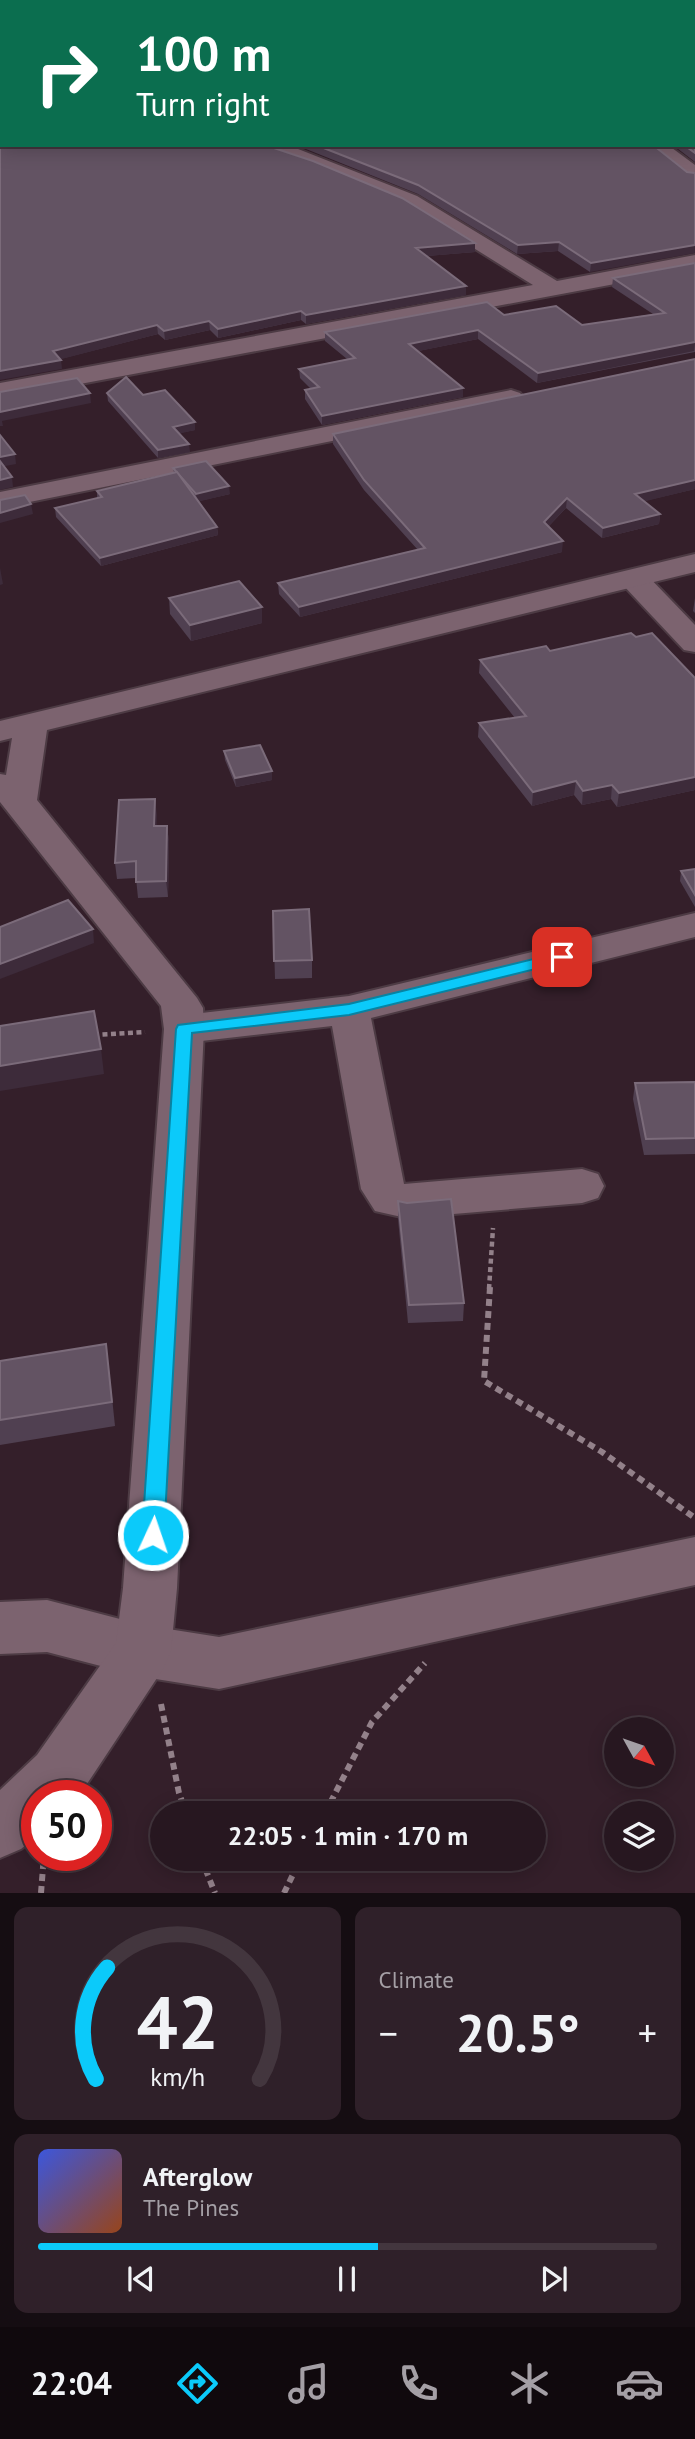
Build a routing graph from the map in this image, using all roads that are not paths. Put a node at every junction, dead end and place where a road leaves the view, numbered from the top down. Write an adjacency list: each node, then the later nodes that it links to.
1 (274, 147): 5 (street)
2 (659, 147): 3 (street)
3 (695, 174)
4 (695, 262): 5 (street)
5 (555, 289): 6 (street)
6 (0, 391)
7 (533, 393): 8 (street)
8 (0, 500)
9 (695, 563): 10 (street)
10 (634, 579): 11 (street); 12 (street)
11 (695, 643)
12 (15, 727): 13 (street)
13 (10, 793): 16 (street)
14 (695, 925): 15 (street)
15 (349, 1010): 16 (street); 17 (street)
16 (184, 1029): 20 (street)
17 (582, 1186)
18 (695, 1561): 20 (street)
19 (0, 1628): 20 (street)
20 (143, 1651): 21 (street)
21 (53, 1780)
22 (21, 1810): 23 (street)
23 (0, 1828)

